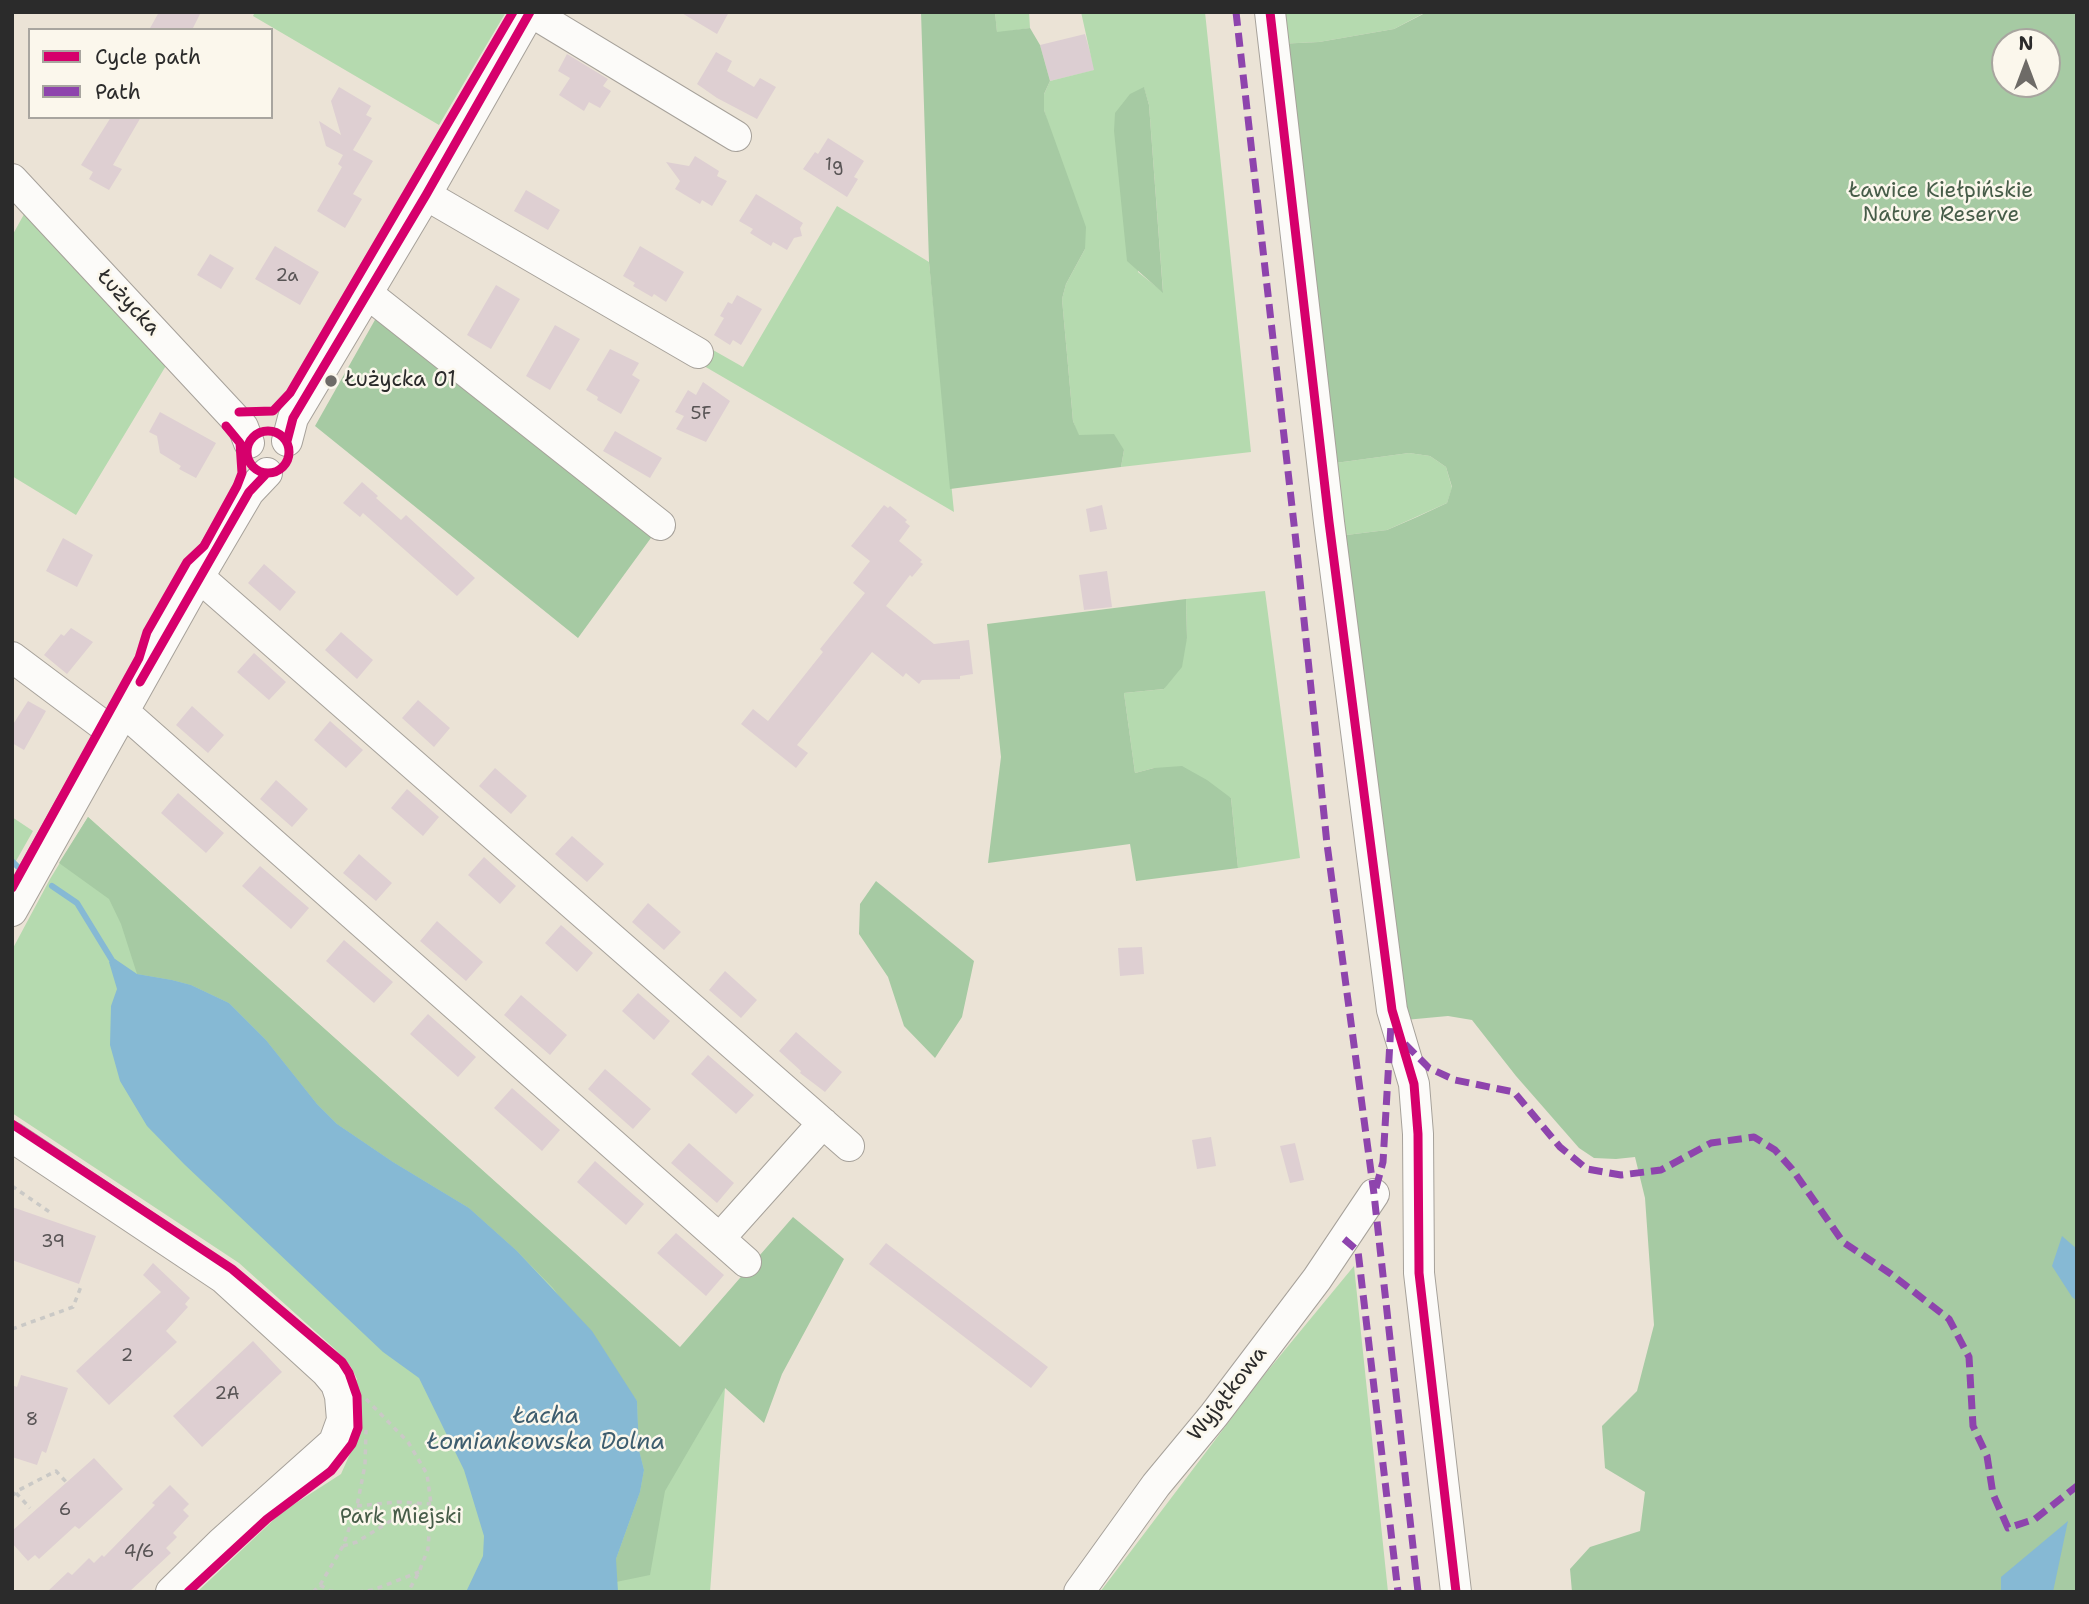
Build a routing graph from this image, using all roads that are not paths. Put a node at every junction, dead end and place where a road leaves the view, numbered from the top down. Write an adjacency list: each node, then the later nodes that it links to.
1 (530, 12): 3 (street); 5 (street)
2 (1270, 12): 22 (street)
3 (736, 136)
4 (12, 179): 8 (street, Łużycka)
5 (422, 202): 6 (street); 7 (street)
6 (368, 294): 8 (street); 9 (street)
7 (688, 356)
8 (263, 447): 10 (street)
9 (660, 525)
10 (199, 577): 12 (street); 14 (street)
11 (12, 657): 12 (street)
12 (117, 721): 13 (street); 18 (street)
13 (12, 911)
14 (824, 1123): 16 (street); 18 (street)
15 (12, 1137): 20 (street)
16 (849, 1146)
17 (1374, 1195): 21 (street, Wyjątkowa)
18 (720, 1238): 19 (street)
19 (746, 1262)
20 (171, 1592)
21 (1079, 1592)
22 (1456, 1592)

